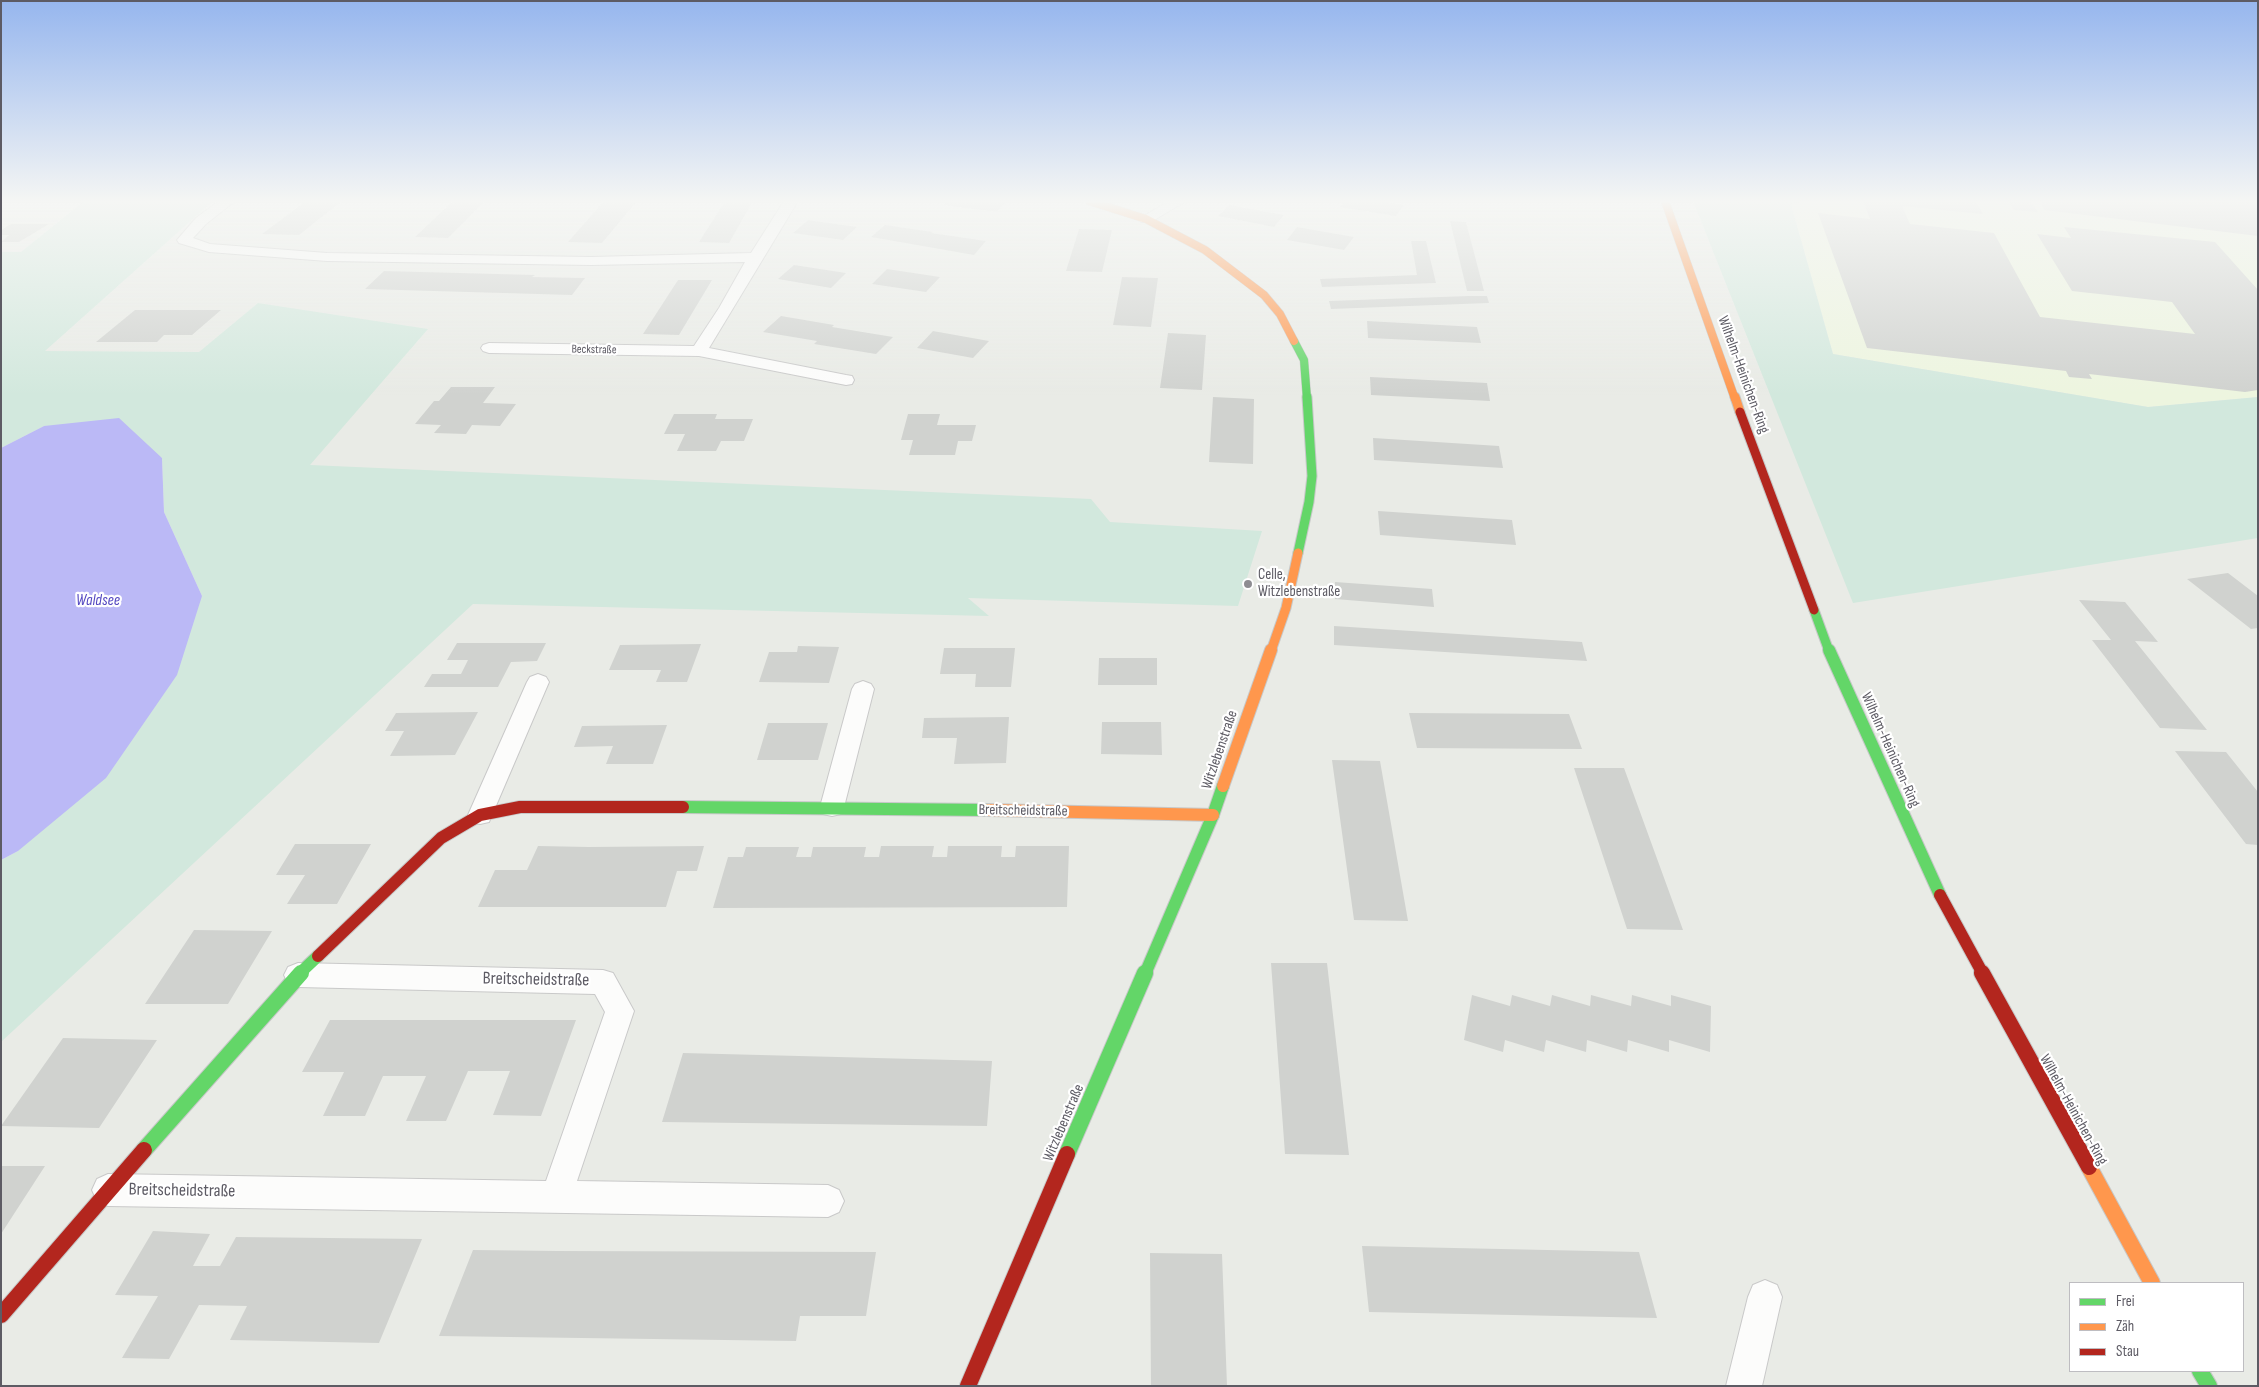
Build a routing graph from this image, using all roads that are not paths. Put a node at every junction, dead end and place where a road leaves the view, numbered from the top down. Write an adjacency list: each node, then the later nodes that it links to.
1 (750, 266): 5 (street)
2 (1230, 266): 11 (street, Witzlebenstraße)
3 (1688, 266): 16 (street, Wilhelm-Heinichen-Ring)
4 (489, 348): 5 (street, Beckstraße)
5 (699, 351): 6 (street, Beckstraße)
6 (846, 380)
7 (538, 682): 10 (street)
8 (864, 690): 9 (street)
9 (832, 807): 10 (street, Breitscheidstraße); 11 (street, Breitscheidstraße)
10 (480, 815): 12 (street, Breitscheidstraße)
11 (1213, 815): 20 (street, Witzlebenstraße)
12 (298, 975): 13 (street, Breitscheidstraße); 14 (street, Breitscheidstraße)
13 (108, 1190): 14 (street, Breitscheidstraße); 18 (street, Breitscheidstraße)
14 (556, 1196): 15 (street, Breitscheidstraße)
15 (828, 1201)
16 (2151, 1282)
17 (1765, 1297): 21 (street)
18 (1, 1315)
19 (2201, 1372): 22 (street)
20 (968, 1386)
21 (1744, 1386)
22 (2209, 1386)

